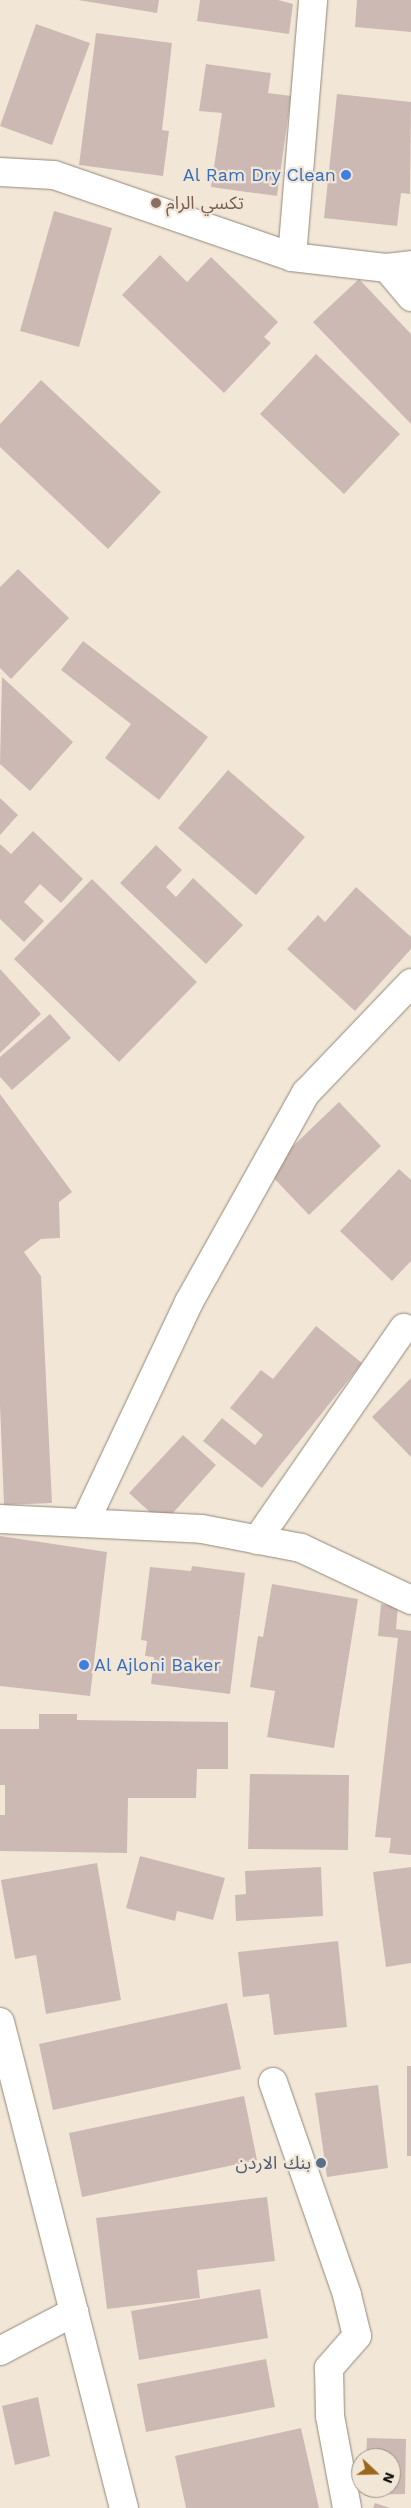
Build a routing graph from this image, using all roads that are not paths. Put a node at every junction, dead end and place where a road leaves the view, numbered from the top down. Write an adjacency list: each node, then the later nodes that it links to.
1 (314, 0): 3 (street)
2 (0, 172): 3 (street)
3 (292, 256): 4 (street)
4 (399, 267): 5 (street)
5 (411, 297)
6 (411, 983): 9 (street)
7 (404, 1328): 10 (street)
8 (0, 1519): 9 (street)
9 (85, 1522): 10 (street)
10 (257, 1540): 11 (street)
11 (411, 1600)
12 (0, 2022): 14 (street)
13 (273, 2082): 17 (street)
14 (74, 2312): 15 (street); 16 (street)
15 (0, 2351)
16 (124, 2508)
17 (347, 2508)

